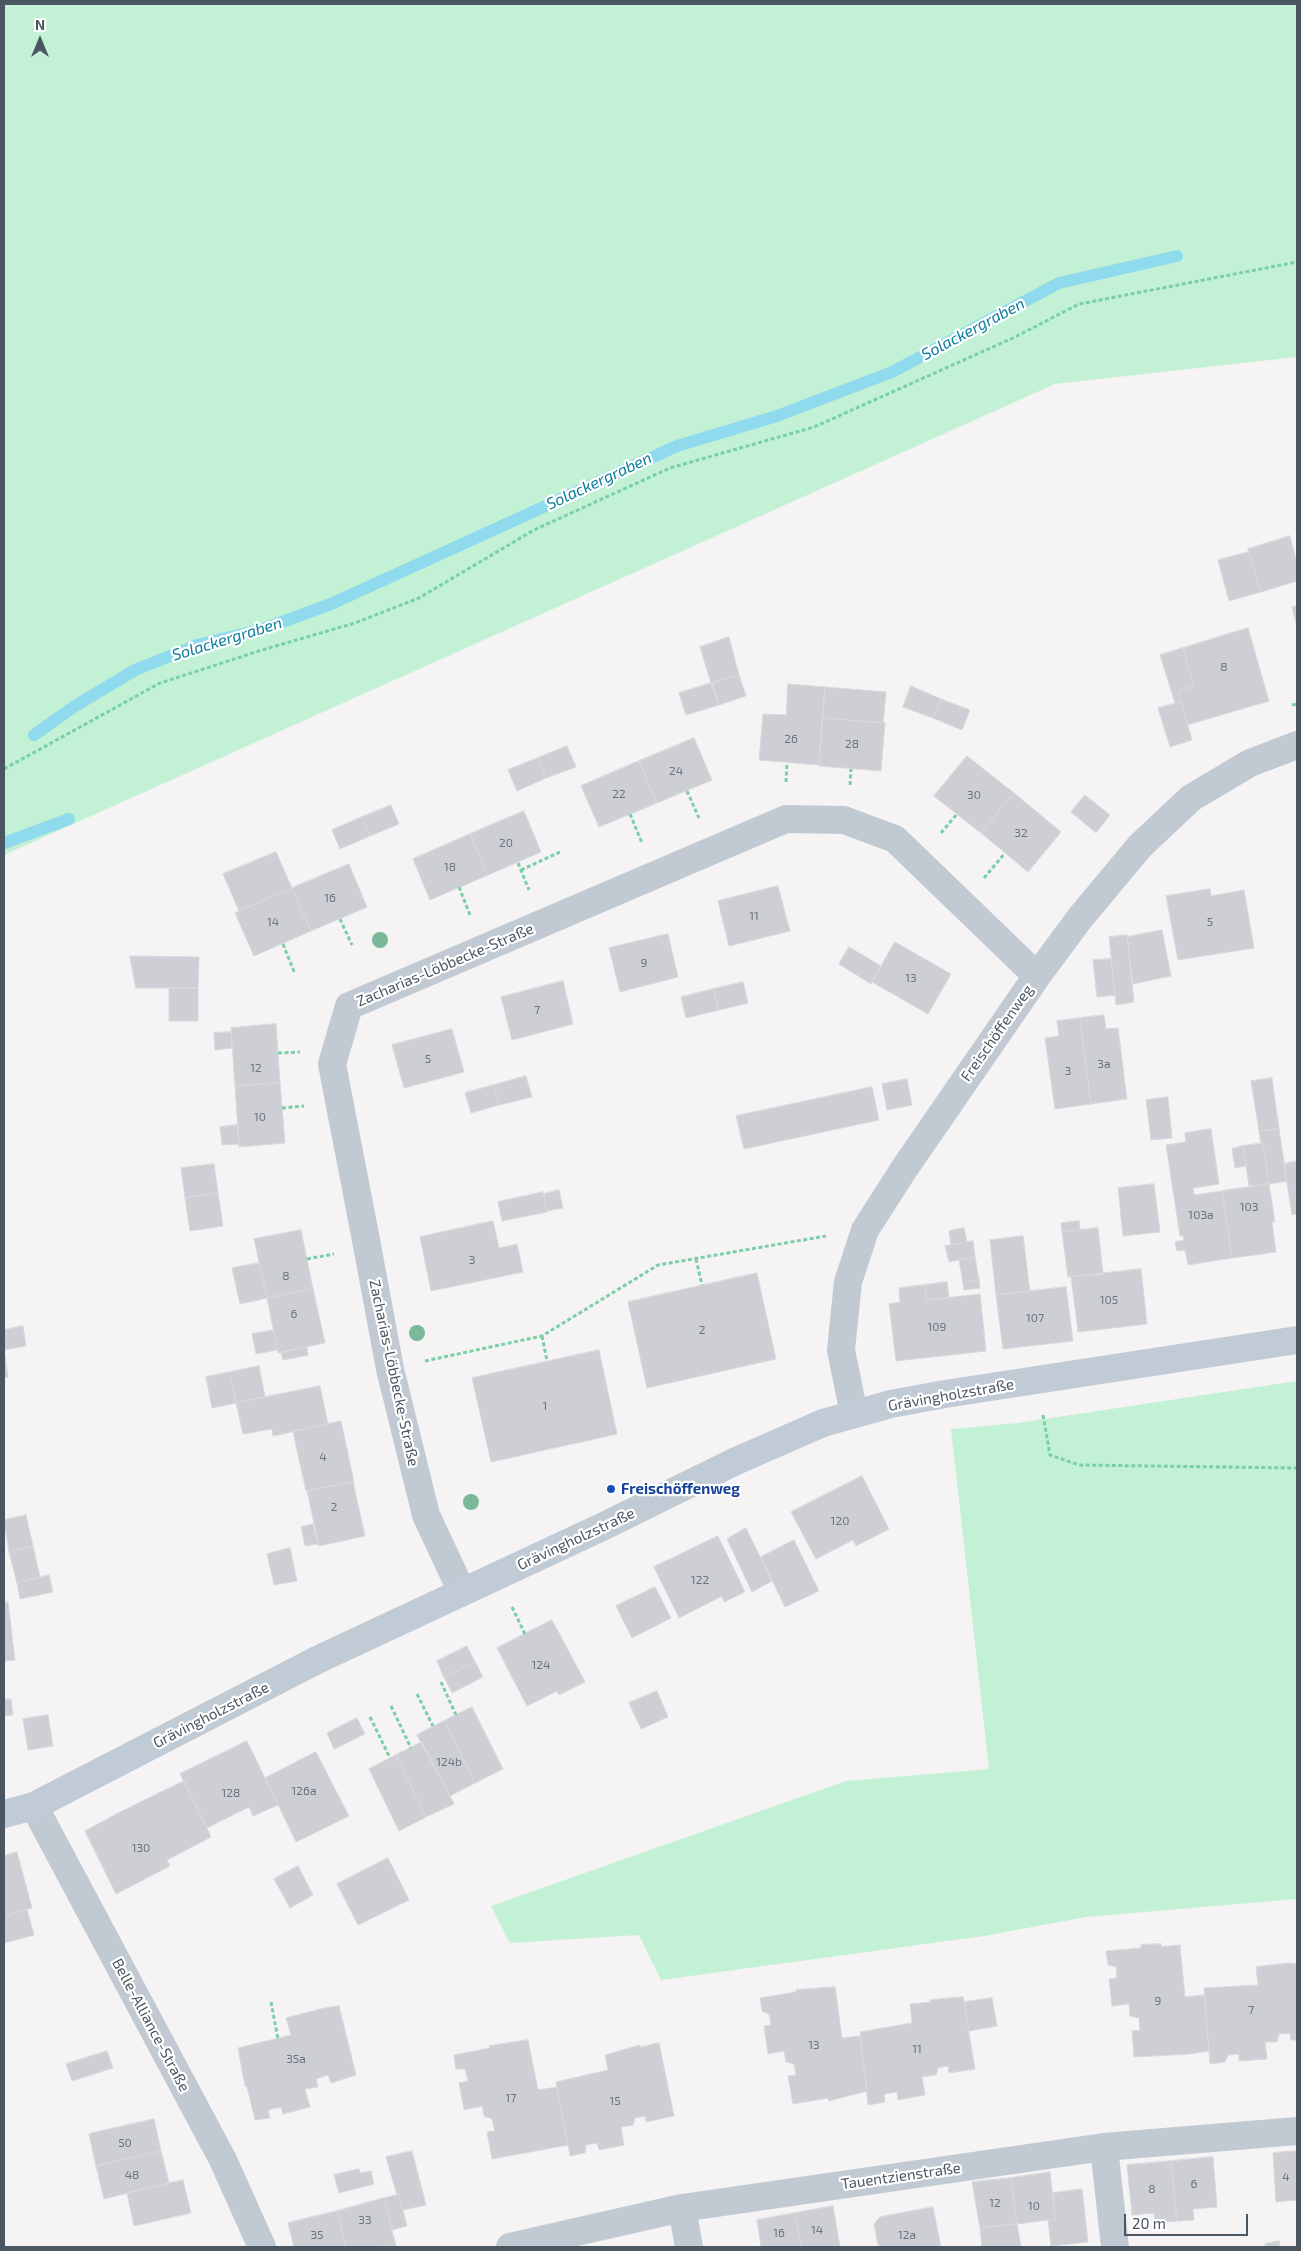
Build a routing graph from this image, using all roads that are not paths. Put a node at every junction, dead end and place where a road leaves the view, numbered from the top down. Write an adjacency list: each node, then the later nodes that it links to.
1 (1297, 745): 2 (street, Freischöffenweg)
2 (1037, 976): 4 (street, Freischöffenweg); 5 (street, Zacharias-Löbbecke-Straße)
3 (1297, 1340): 4 (main road, Grävingholzstraße)
4 (854, 1414): 5 (main road, Grävingholzstraße)
5 (462, 1592): 6 (main road, Grävingholzstraße)
6 (34, 1806): 7 (main road, Grävingholzstraße); 11 (street, Belle-Alliance-Straße)
7 (4, 1814)
8 (1297, 2130): 9 (street, Tauentzienstraße)
9 (1104, 2147): 10 (street, Tauentzienstraße); 14 (street)
10 (682, 2208): 12 (street, Tauentzienstraße); 13 (street)
11 (262, 2247)
12 (510, 2247)
13 (689, 2247)
14 (1115, 2247)

